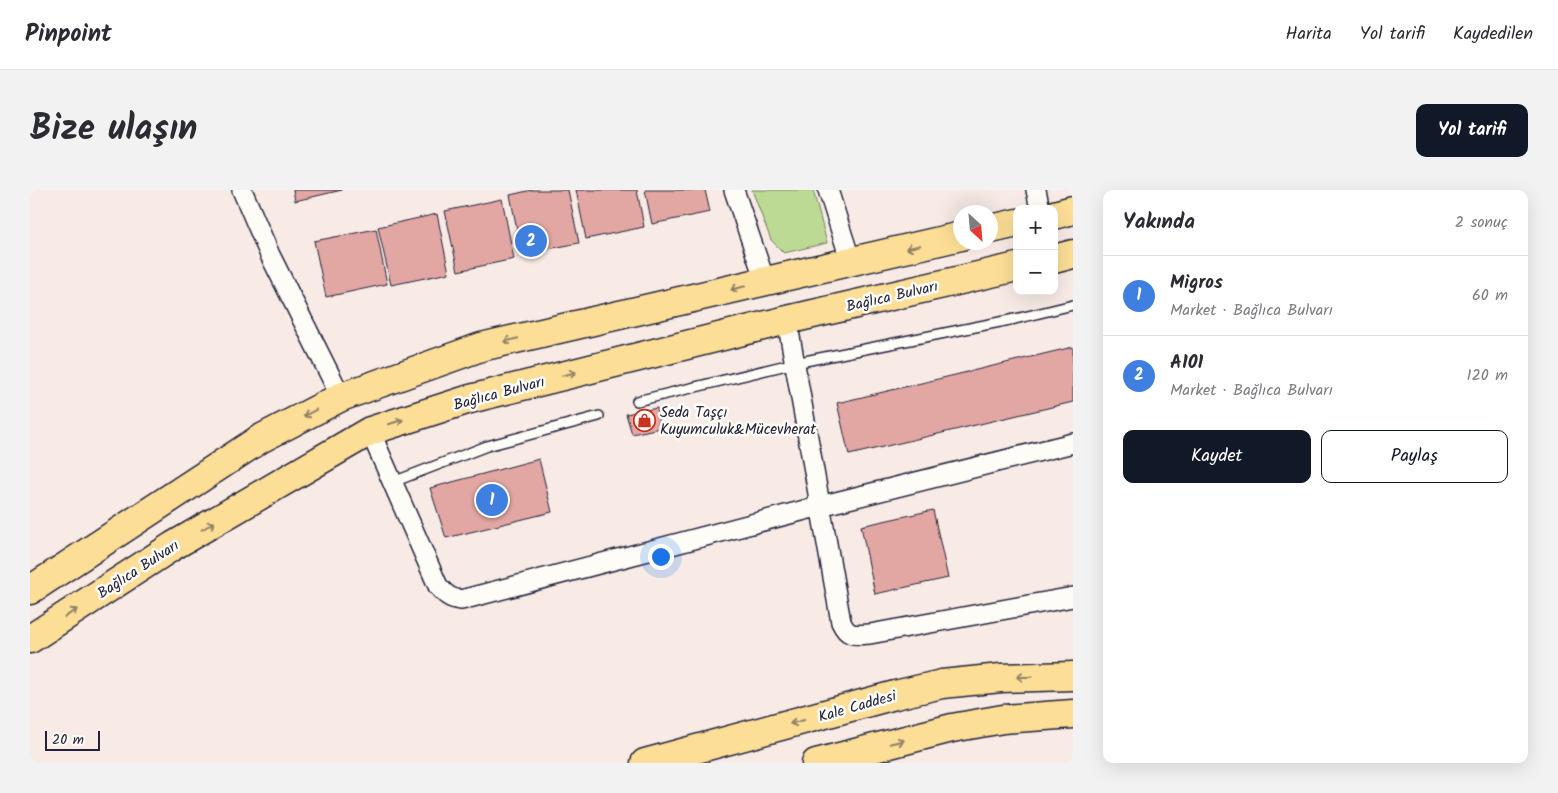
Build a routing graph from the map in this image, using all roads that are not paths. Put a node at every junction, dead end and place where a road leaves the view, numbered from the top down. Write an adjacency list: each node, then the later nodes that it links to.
1 (242, 190): 19 (street)
2 (734, 190): 15 (street)
3 (828, 190): 13 (street)
4 (1036, 190): 5 (street)
5 (1039, 205)
6 (1073, 210): 7 (main road)
7 (1058, 214)
8 (1013, 224): 9 (main road)
9 (998, 227)
10 (953, 238): 13 (main road, one-way to 13)
11 (1073, 254): 12 (main road)
12 (1058, 258)
13 (851, 262): 15 (main road)
14 (1013, 269): 17 (main road, Bağlıca Bulvarı)
15 (765, 281): 19 (main road, one-way to 19)
16 (1073, 304): 18 (lane)
17 (787, 320): 18 (street); 22 (main road, Bağlıca Bulvarı, one-way to 17)
18 (795, 363): 20 (lane); 25 (street)
19 (341, 397): 26 (main road, one-way to 26)
20 (637, 402)
21 (600, 416): 24 (lane)
22 (370, 431): 24 (street); 28 (main road, Bağlıca Bulvarı, one-way to 22)
23 (1073, 443): 25 (street)
24 (393, 482): 25 (street)
25 (820, 506): 27 (street)
26 (30, 590)
27 (1073, 597)
28 (30, 639)
29 (1073, 676): 31 (main road, Kale Caddesi, one-way to 31)
30 (1073, 714): 32 (main road, one-way to 30)
31 (645, 763)
32 (816, 763)

